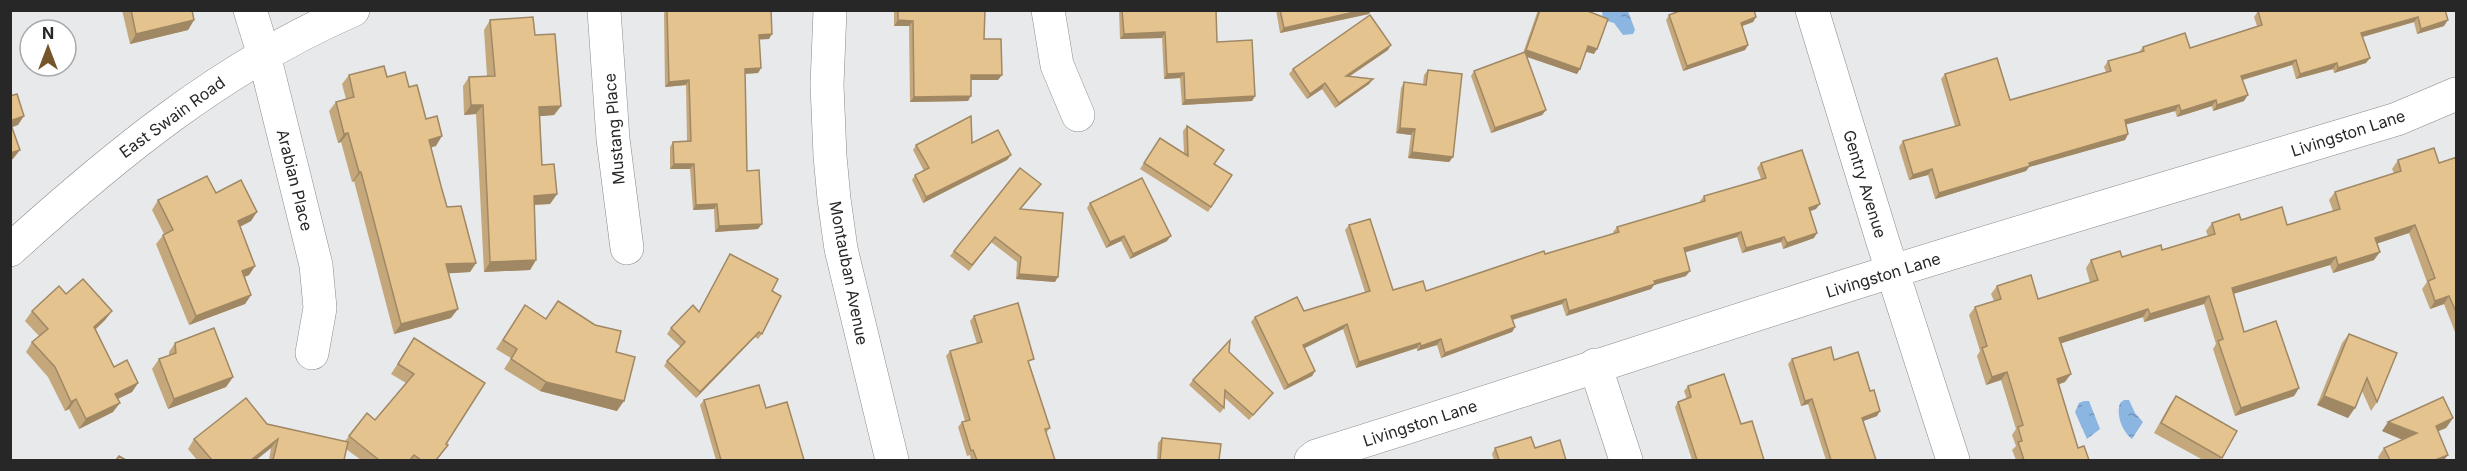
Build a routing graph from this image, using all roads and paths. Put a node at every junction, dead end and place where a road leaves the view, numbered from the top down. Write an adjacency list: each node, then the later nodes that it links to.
1 (250, 10): 7 (street, Arabian Place)
2 (352, 10): 7 (street, East Swain Road)
3 (604, 10): 10 (street, Mustang Place)
4 (830, 10): 15 (street, Montauban Avenue)
5 (1048, 10): 9 (street)
6 (1812, 10): 12 (street, Gentry Avenue)
7 (264, 54): 11 (street, East Swain Road); 13 (street, Arabian Place)
8 (2457, 94): 12 (street, Livingston Lane)
9 (1078, 115)
10 (627, 248)
11 (10, 250)
12 (1892, 272): 14 (street, Livingston Lane); 18 (street, Gentry Avenue)
13 (312, 353)
14 (1595, 365): 16 (street, Livingston Lane); 17 (street)
15 (892, 460)
16 (1311, 460)
17 (1626, 460)
18 (1953, 460)

